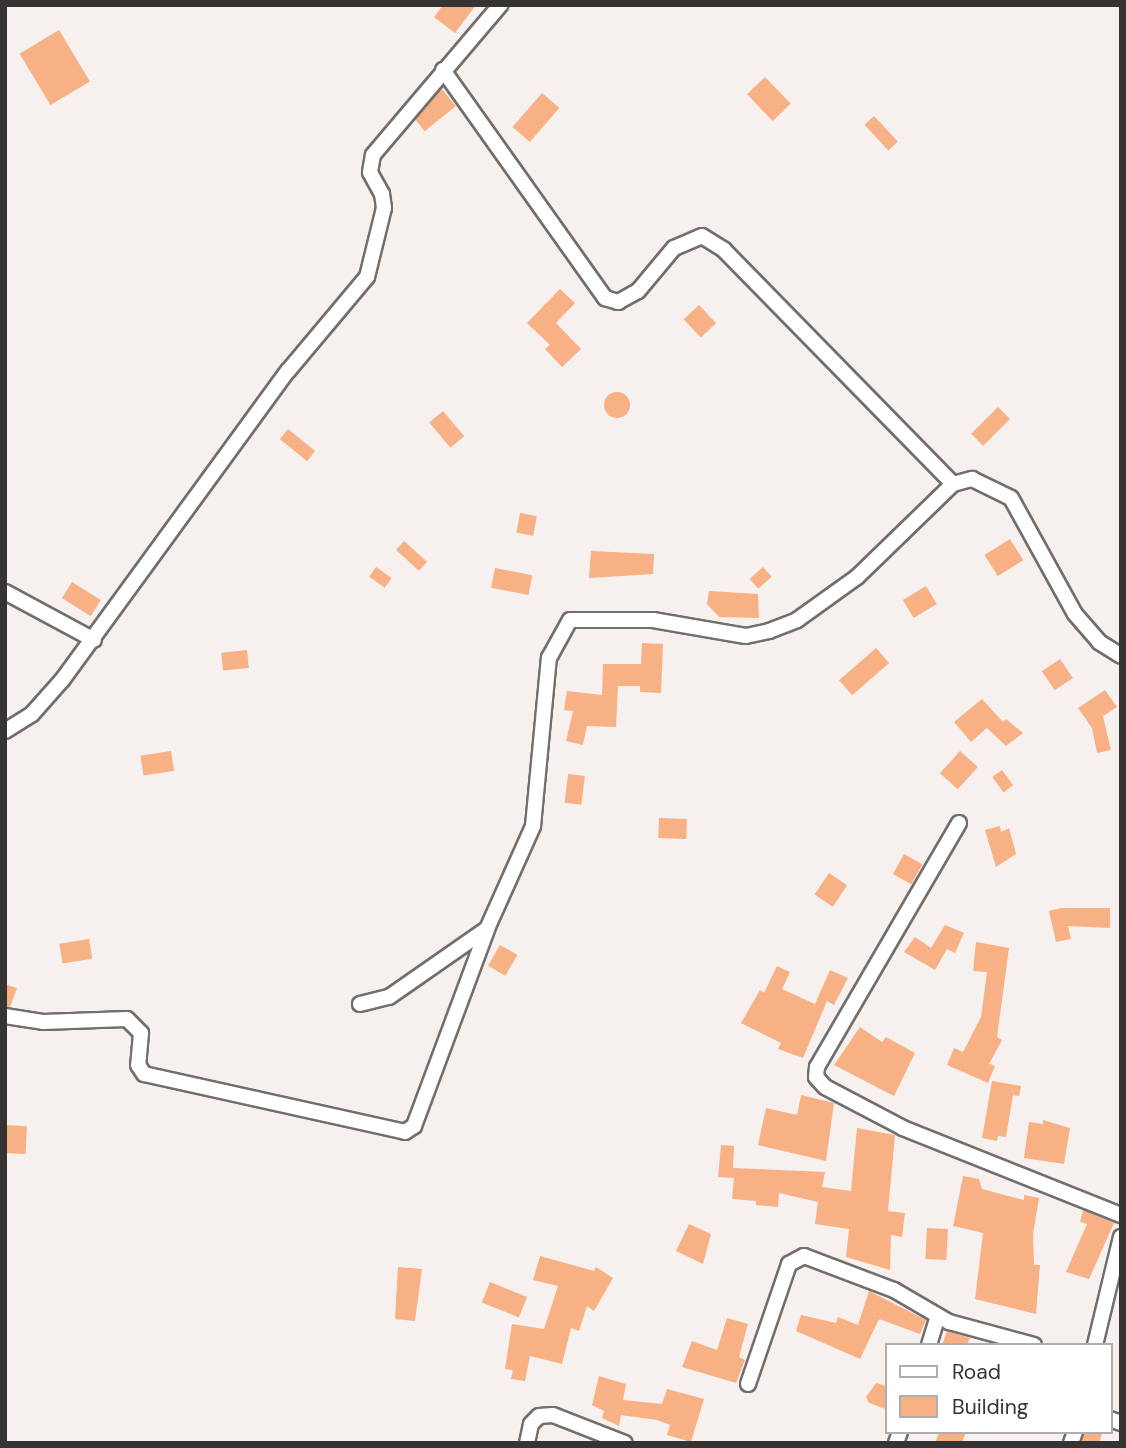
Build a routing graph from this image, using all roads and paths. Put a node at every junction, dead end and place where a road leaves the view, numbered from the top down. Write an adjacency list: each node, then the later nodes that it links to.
1 (500, 5): 2 (street)
2 (443, 70): 3 (street); 5 (street)
3 (953, 484): 6 (street); 9 (street)
4 (5, 592): 5 (street)
5 (94, 640): 7 (street)
6 (1121, 656)
7 (5, 731)
8 (959, 822): 12 (street)
9 (487, 929): 10 (street); 11 (street)
10 (359, 1003)
11 (5, 1016)
12 (1121, 1215)
13 (1121, 1237): 17 (street)
14 (939, 1316): 15 (street); 16 (street); 18 (street)
15 (930, 1343)
16 (1027, 1343)
17 (1095, 1343)
18 (748, 1384)
19 (527, 1443): 20 (street)
20 (625, 1443)

